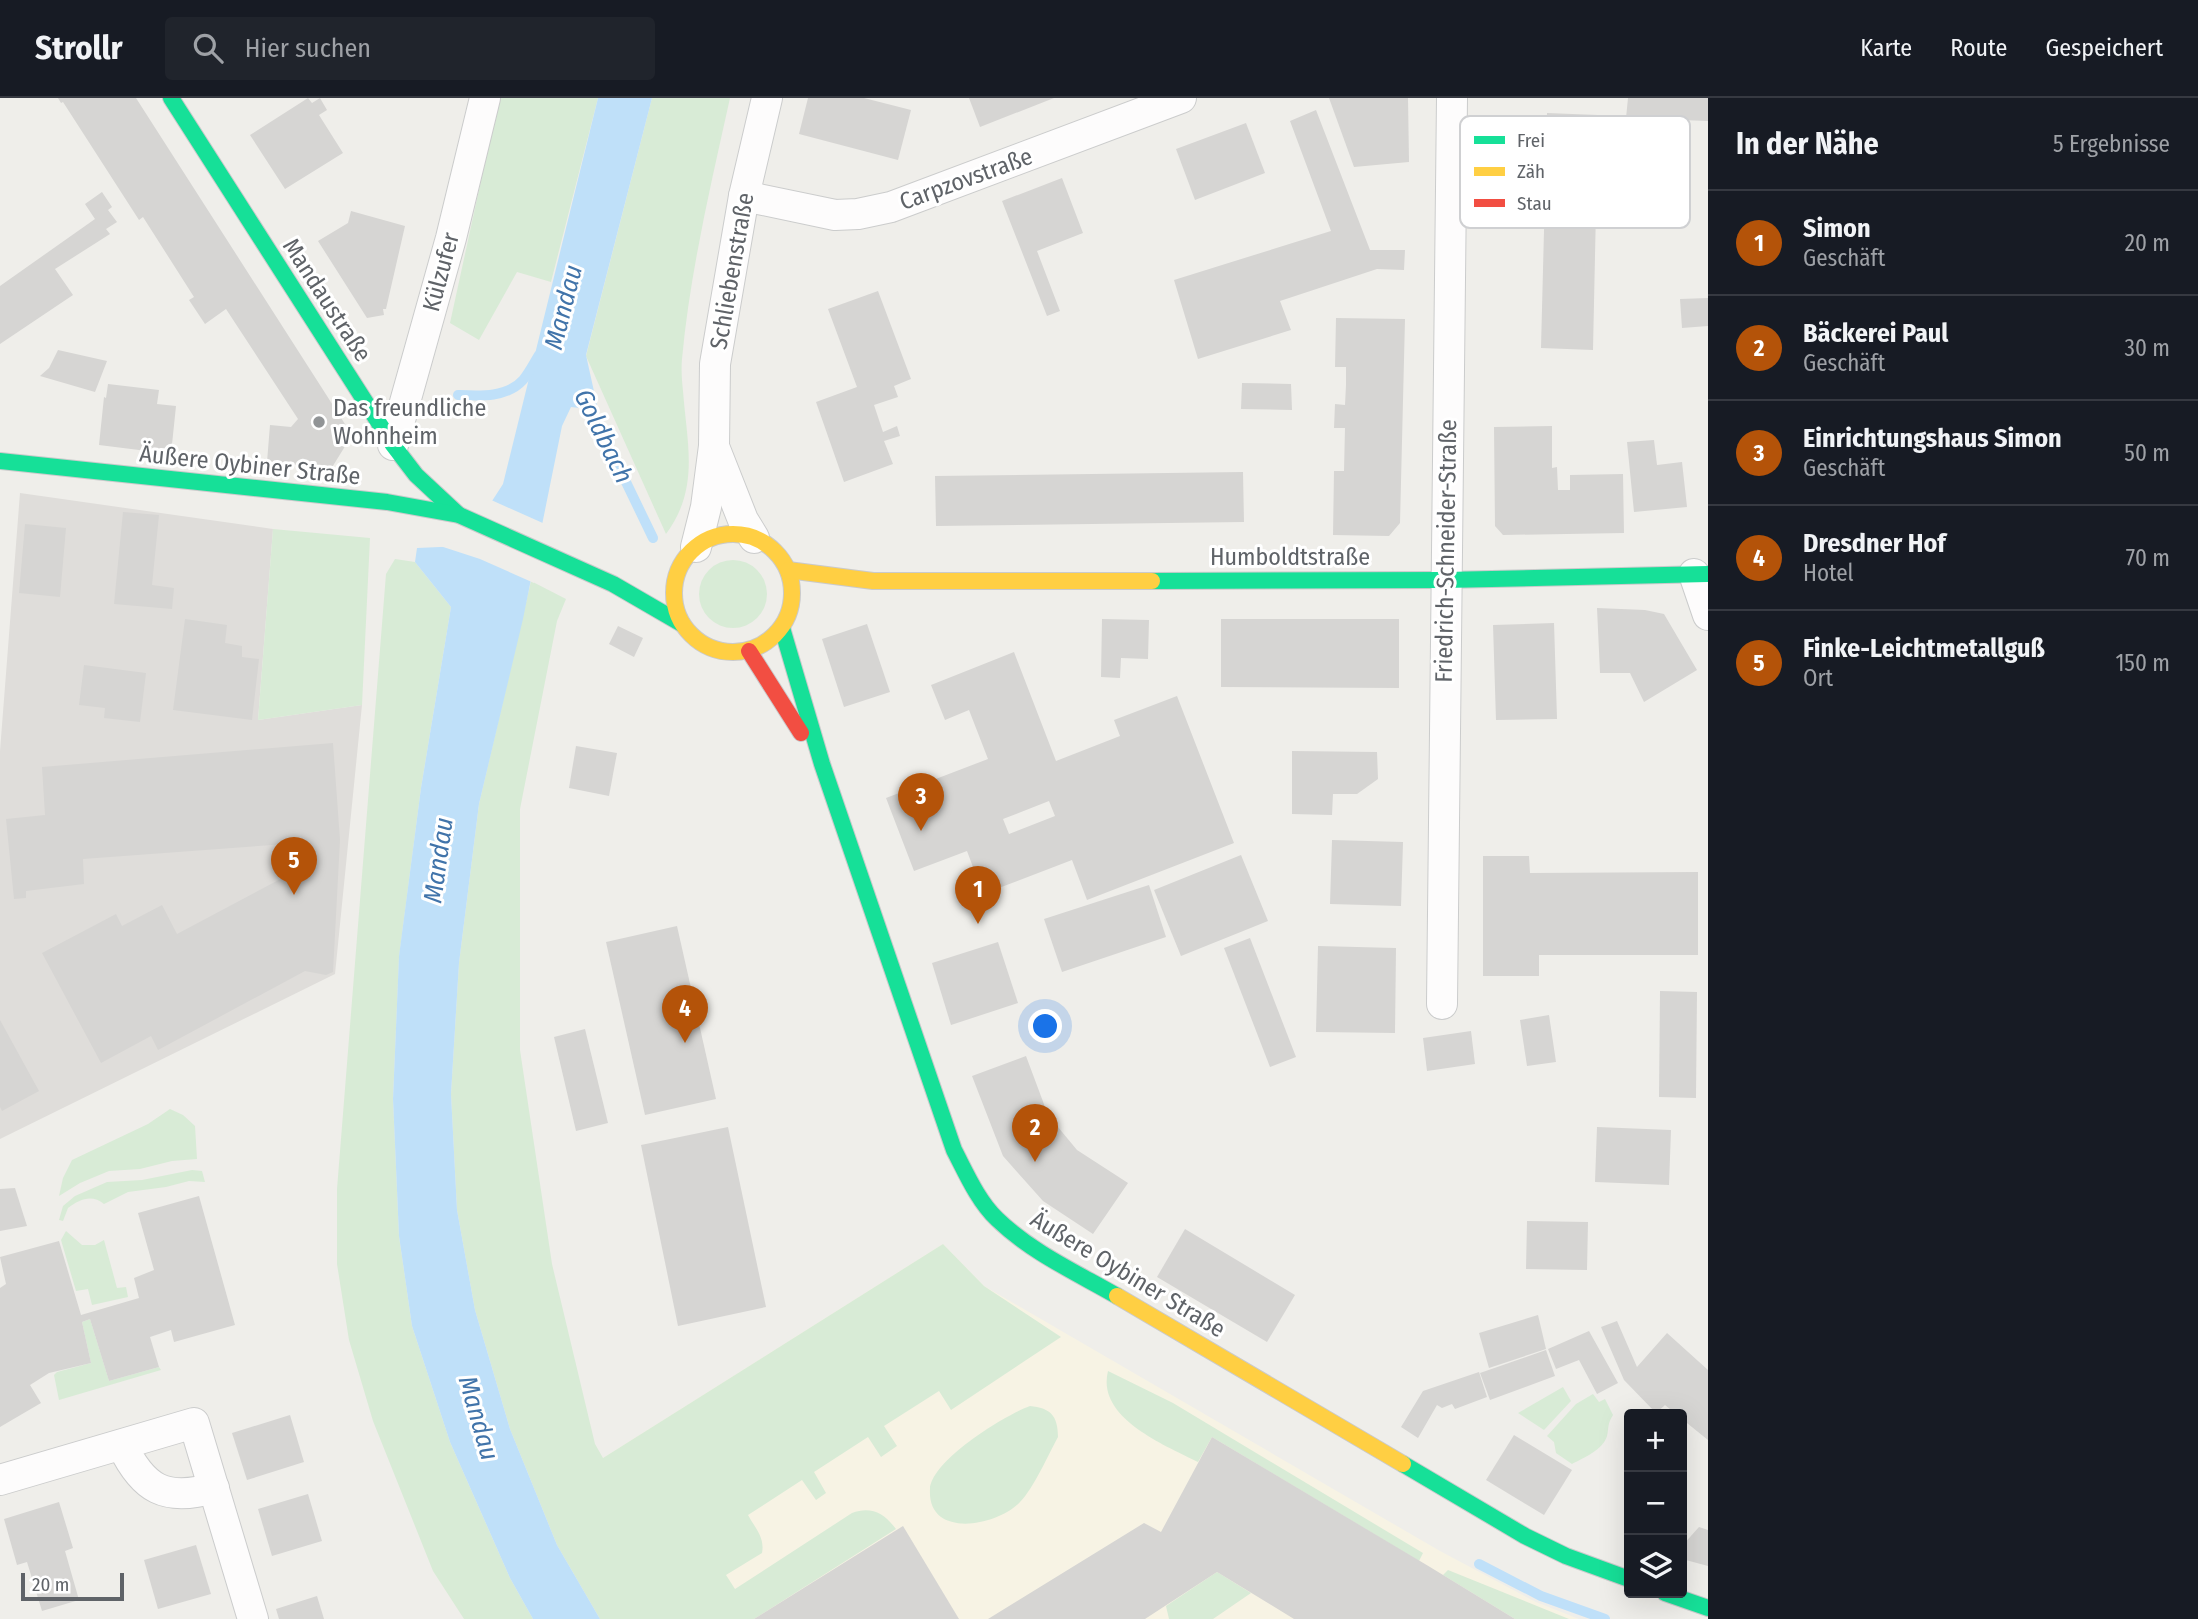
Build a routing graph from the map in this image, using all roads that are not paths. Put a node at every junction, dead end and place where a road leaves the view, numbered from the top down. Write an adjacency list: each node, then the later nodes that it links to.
1 (171, 98): 7 (main road, Mandaustraße)
2 (485, 98): 7 (street, Külzufer)
3 (767, 98): 6 (street, Schliebenstraße)
4 (1181, 98): 6 (street, Carpzovstraße)
5 (1452, 98): 17 (street, Friedrich-Schneider-Straße)
6 (744, 196): 8 (street, Schliebenstraße)
7 (393, 445): 10 (main road, Mandaustraße)
8 (714, 446): 11 (street, Schliebenstraße); 12 (street, Schliebenstraße)
9 (0, 461): 10 (main road, Äußere Oybiner Straße)
10 (459, 515): 19 (main road, Äußere Oybiner Straße)
11 (754, 538): 12 (main road); 13 (main road)
12 (688, 556): 14 (main road); 22 (main road)
13 (788, 570): 18 (main road, Humboldtstraße); 23 (main road)
14 (659, 571)
15 (1701, 574): 17 (main road, Humboldtstraße); 21 (street)
16 (637, 577): 19 (main road)
17 (1445, 580): 18 (main road, Humboldtstraße); 26 (street, Friedrich-Schneider-Straße)
18 (873, 581): 20 (main road, Humboldtstraße)
19 (612, 584): 22 (main road, Äußere Oybiner Straße)
20 (837, 594)
21 (1708, 615)
22 (682, 624): 24 (main road)
23 (782, 628): 24 (main road); 25 (main road, Äußere Oybiner Straße)
24 (749, 651): 25 (main road, Äußere Oybiner Straße)
25 (822, 764): 30 (main road, Äußere Oybiner Straße)
26 (1442, 1004)
27 (122, 1445): 28 (street); 29 (street); 29 (street)
28 (0, 1480)
29 (214, 1488): 33 (street)
30 (1624, 1577)
31 (1679, 1598): 32 (main road)
32 (1708, 1608)
33 (253, 1619)

